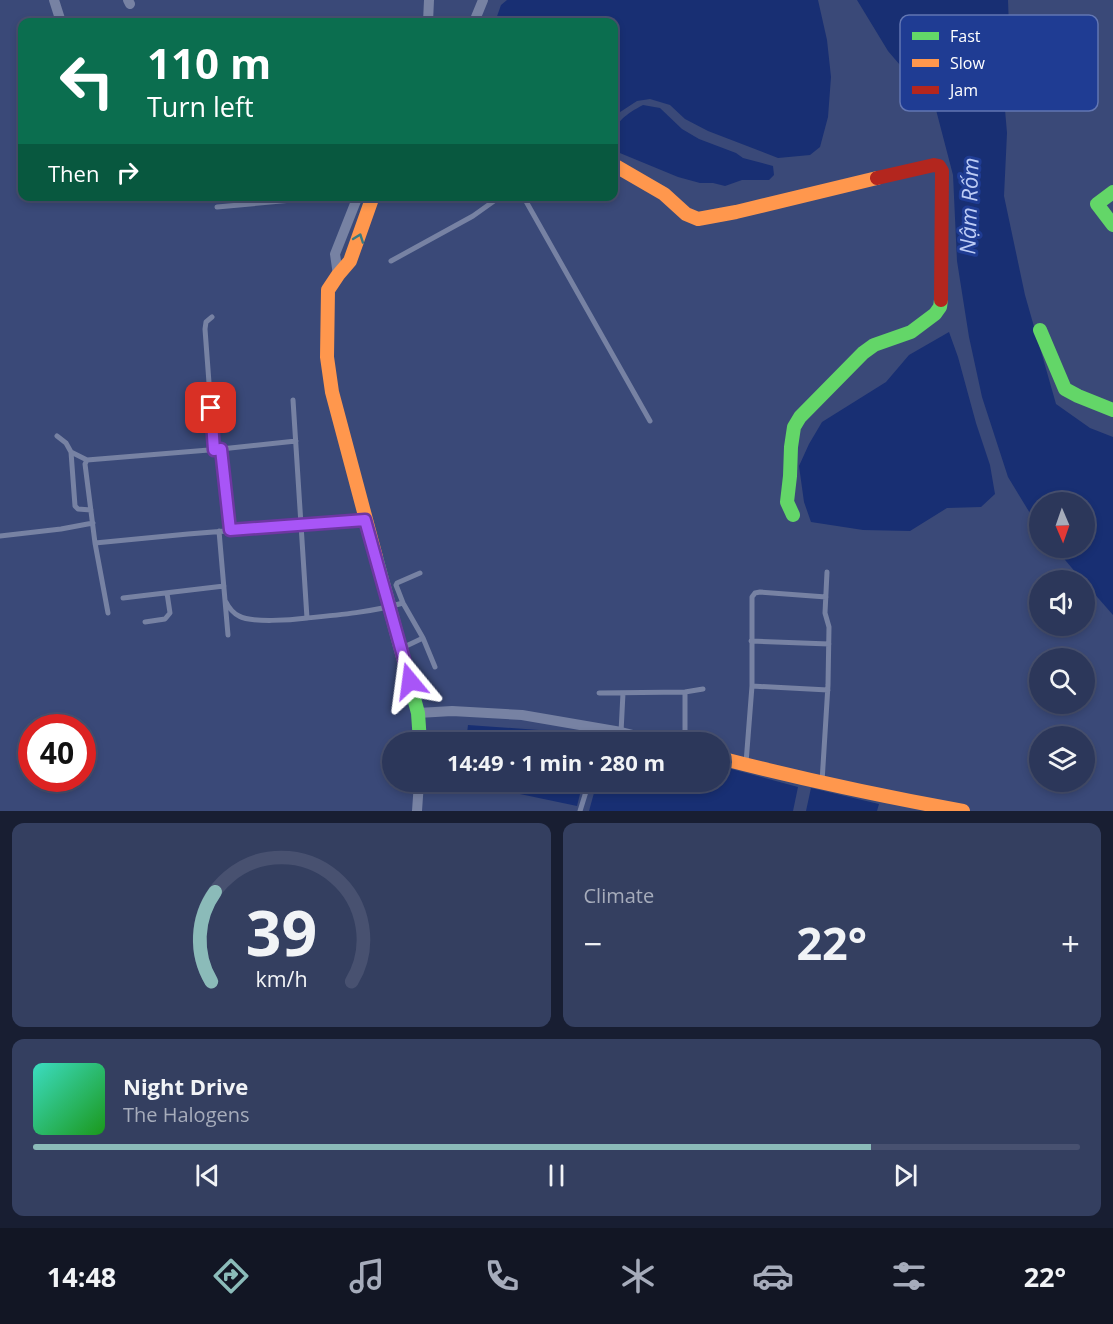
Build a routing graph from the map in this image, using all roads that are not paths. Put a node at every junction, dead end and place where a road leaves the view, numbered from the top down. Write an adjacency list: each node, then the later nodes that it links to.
1 (54, 0): 4 (street)
2 (429, 0): 5 (street)
3 (483, 0): 6 (street)
4 (61, 18)
5 (428, 18)
6 (476, 18)
7 (618, 167): 29 (street)
8 (1113, 192): 15 (street)
9 (282, 201): 14 (lane)
10 (355, 201): 17 (street)
11 (371, 201): 17 (street, one-way to 11)
12 (494, 201): 16 (lane)
13 (527, 201): 22 (lane)
14 (217, 207)
15 (1113, 225)
16 (391, 261)
17 (338, 275): 30 (street)
18 (212, 317): 25 (lane)
19 (1040, 330): 21 (street)
20 (293, 400): 24 (lane)
21 (1113, 410)
22 (650, 421)
23 (57, 436): 26 (lane)
24 (296, 441): 25 (lane); 32 (lane)
25 (217, 449): 27 (lane); 33 (lane)
26 (71, 452): 27 (lane); 28 (lane)
27 (87, 460): 28 (lane)
28 (91, 510): 31 (lane)
29 (793, 515)
30 (365, 520): 32 (lane); 44 (street)
31 (93, 523): 35 (lane); 36 (lane)
32 (301, 525): 33 (lane); 46 (lane)
33 (230, 530): 34 (lane)
34 (219, 531): 36 (lane); 39 (lane)
35 (0, 536)
36 (95, 543): 45 (lane)
37 (827, 572): 41 (lane)
38 (420, 573): 44 (lane)
39 (224, 586): 40 (lane); 43 (lane)
40 (167, 593): 42 (lane); 47 (lane)
41 (826, 597): 50 (lane); 51 (lane)
42 (123, 598)
43 (226, 602): 46 (lane); 48 (lane)
44 (396, 605): 46 (lane); 49 (lane); 52 (street)
45 (108, 613)
46 (307, 618)
47 (145, 622)
48 (228, 635)
49 (423, 638): 52 (lane); 53 (lane)
50 (751, 641): 51 (lane); 54 (lane)
51 (829, 644): 56 (lane)
52 (400, 649): 60 (street)
53 (435, 667)
54 (752, 686): 56 (lane); 66 (lane)
55 (703, 689): 57 (lane)
56 (828, 690): 67 (lane)
57 (685, 692): 59 (lane); 64 (lane)
58 (599, 693): 59 (lane)
59 (623, 693): 63 (lane)
60 (418, 713): 61 (street); 62 (street)
61 (603, 730): 63 (street)
62 (419, 732)
63 (621, 732)
64 (685, 732)
65 (730, 761): 66 (street)
66 (746, 765): 67 (street)
67 (822, 783): 70 (street)
68 (418, 792): 71 (street)
69 (586, 792): 72 (lane)
70 (909, 806): 73 (street)
71 (417, 811)
72 (580, 811)
73 (963, 811)

